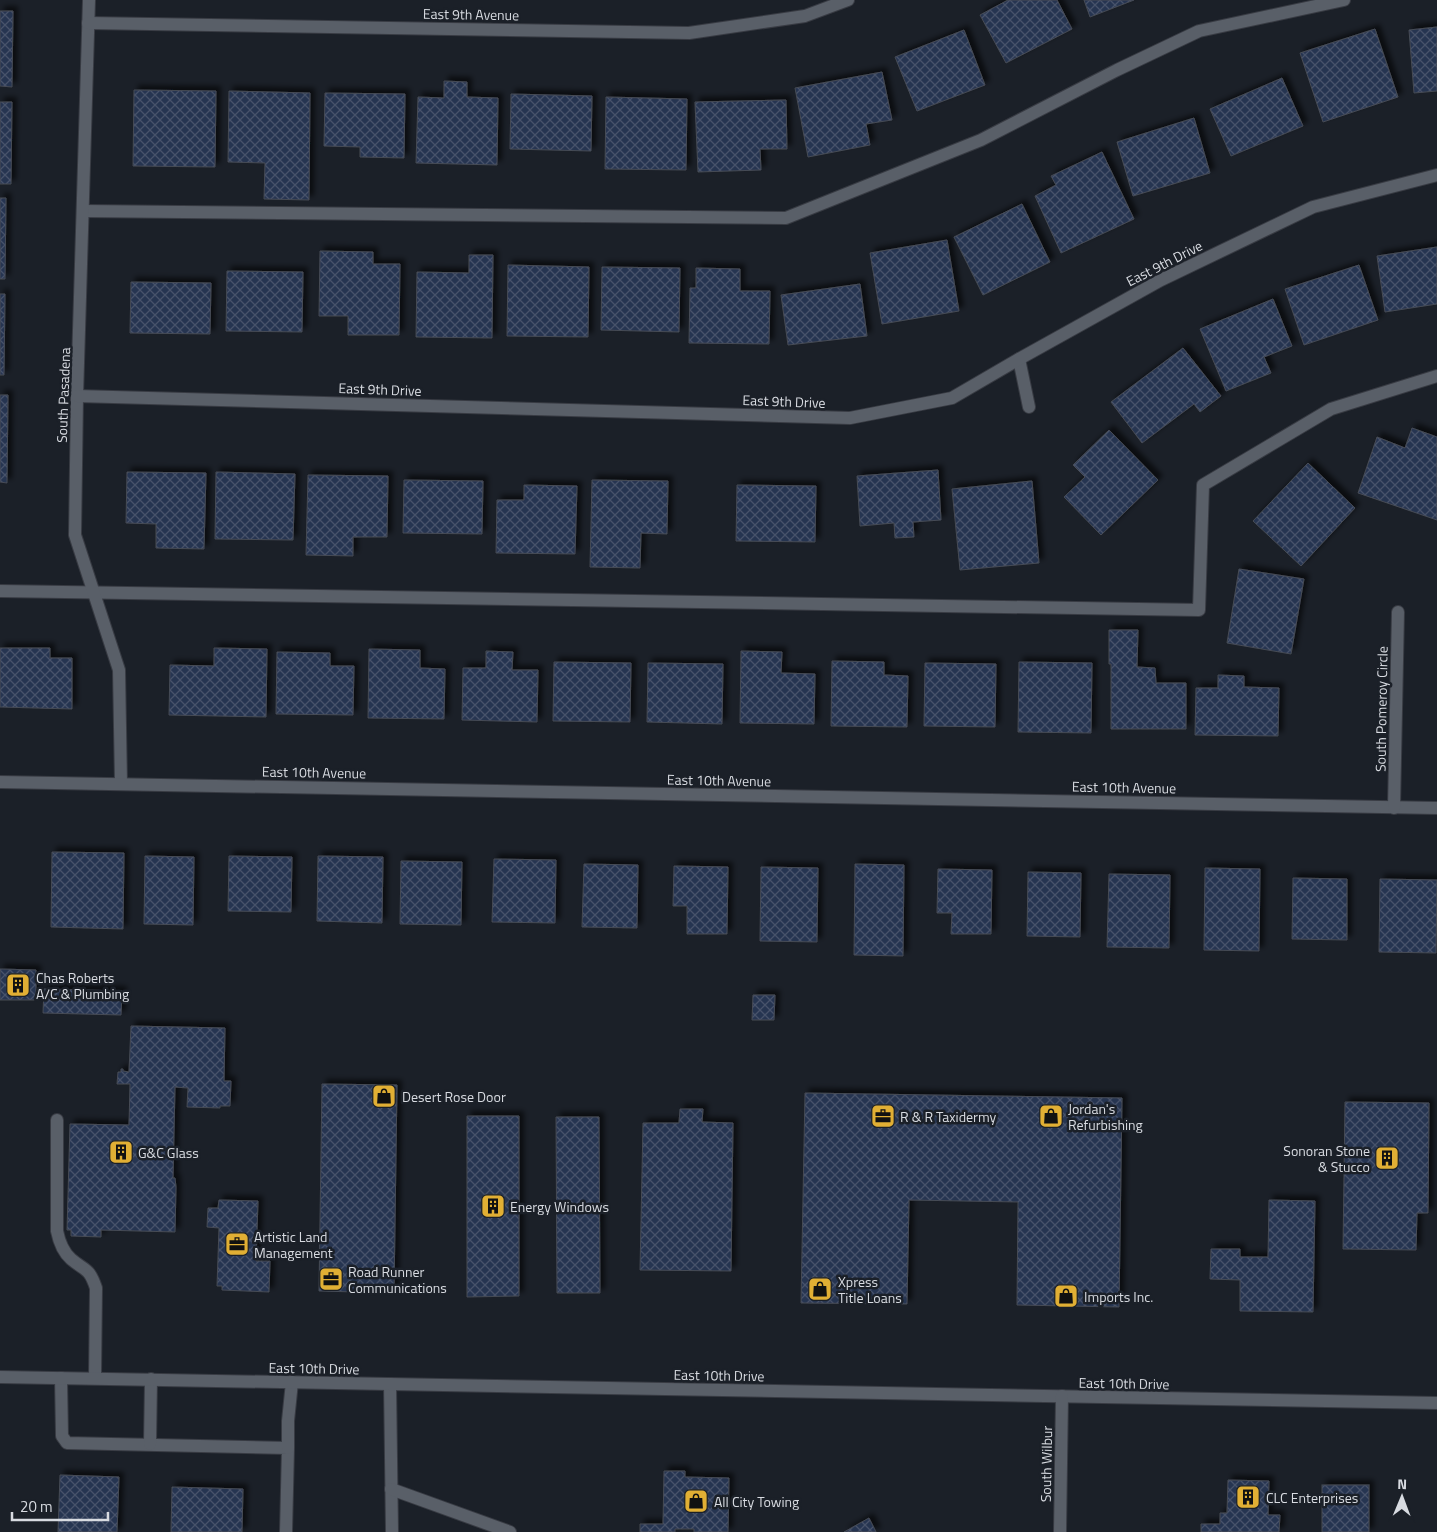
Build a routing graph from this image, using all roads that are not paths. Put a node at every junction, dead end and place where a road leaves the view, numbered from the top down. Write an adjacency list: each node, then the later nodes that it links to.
1 (89, 0): 4 (street, South Pasadena)
2 (848, 0): 4 (street, East 9th Avenue)
3 (1344, 0): 6 (street)
4 (88, 23): 6 (street, South Pasadena)
5 (1437, 175): 7 (street, East 9th Drive)
6 (83, 211): 9 (street, South Pasadena)
7 (1019, 358): 9 (street, East 9th Drive); 10 (street)
8 (1437, 376): 12 (street)
9 (78, 396): 12 (street, South Pasadena)
10 (1029, 407)
11 (0, 591): 12 (street)
12 (95, 593): 15 (street, South Pasadena)
13 (1398, 612): 16 (street, South Pomeroy Circle)
14 (0, 782): 15 (street, East 10th Avenue)
15 (121, 784): 16 (street, East 10th Avenue)
16 (1394, 808): 17 (street, East 10th Avenue)
17 (1437, 808)
18 (57, 1120): 21 (street)
19 (0, 1377): 20 (street, East 10th Drive)
20 (61, 1378): 21 (street, East 10th Drive); 27 (street)
21 (95, 1378): 22 (street, East 10th Drive)
22 (151, 1379): 23 (street, East 10th Drive); 27 (street)
23 (292, 1382): 24 (street, East 10th Drive); 28 (street)
24 (390, 1384): 25 (street, East 10th Drive); 29 (street)
25 (1062, 1396): 26 (street, East 10th Drive); 33 (street, South Wilbur)
26 (1437, 1403)
27 (150, 1444): 28 (street)
28 (288, 1448): 30 (street)
29 (392, 1489): 31 (street); 32 (street)
30 (286, 1532)
31 (392, 1532)
32 (510, 1532)
33 (1060, 1532)

